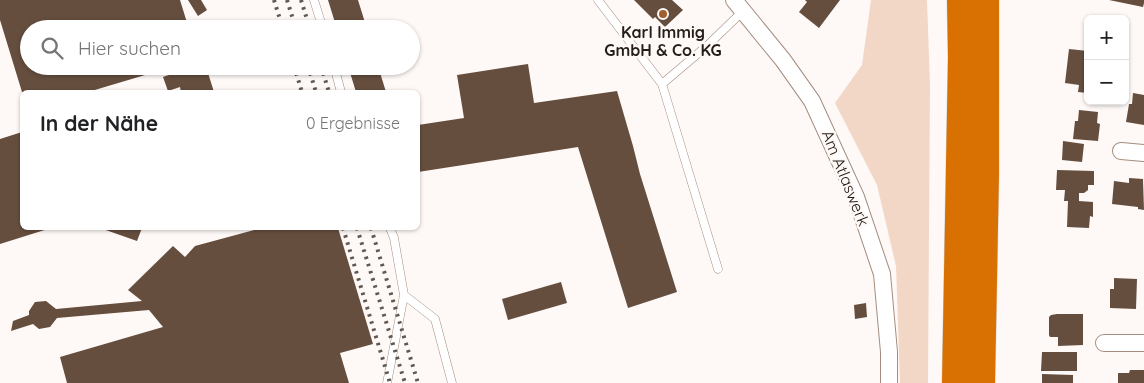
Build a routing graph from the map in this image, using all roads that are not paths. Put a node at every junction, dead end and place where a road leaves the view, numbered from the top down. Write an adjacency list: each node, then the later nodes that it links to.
1 (314, 0): 6 (lane)
2 (598, 0): 8 (lane)
3 (961, 0): 20 (highway)
4 (985, 0): 21 (highway)
5 (739, 6): 8 (lane); 19 (street, Am Atlaswerk)
6 (320, 20)
7 (336, 75): 9 (lane)
8 (662, 84): 13 (lane)
9 (340, 90)
10 (1121, 151): 11 (street)
11 (1144, 153)
12 (391, 230): 14 (lane)
13 (718, 269)
14 (404, 295): 17 (lane); 18 (lane)
15 (1104, 343): 16 (street)
16 (1144, 343)
17 (387, 383)
18 (452, 383)
19 (889, 383)
20 (956, 383)
21 (981, 383)

